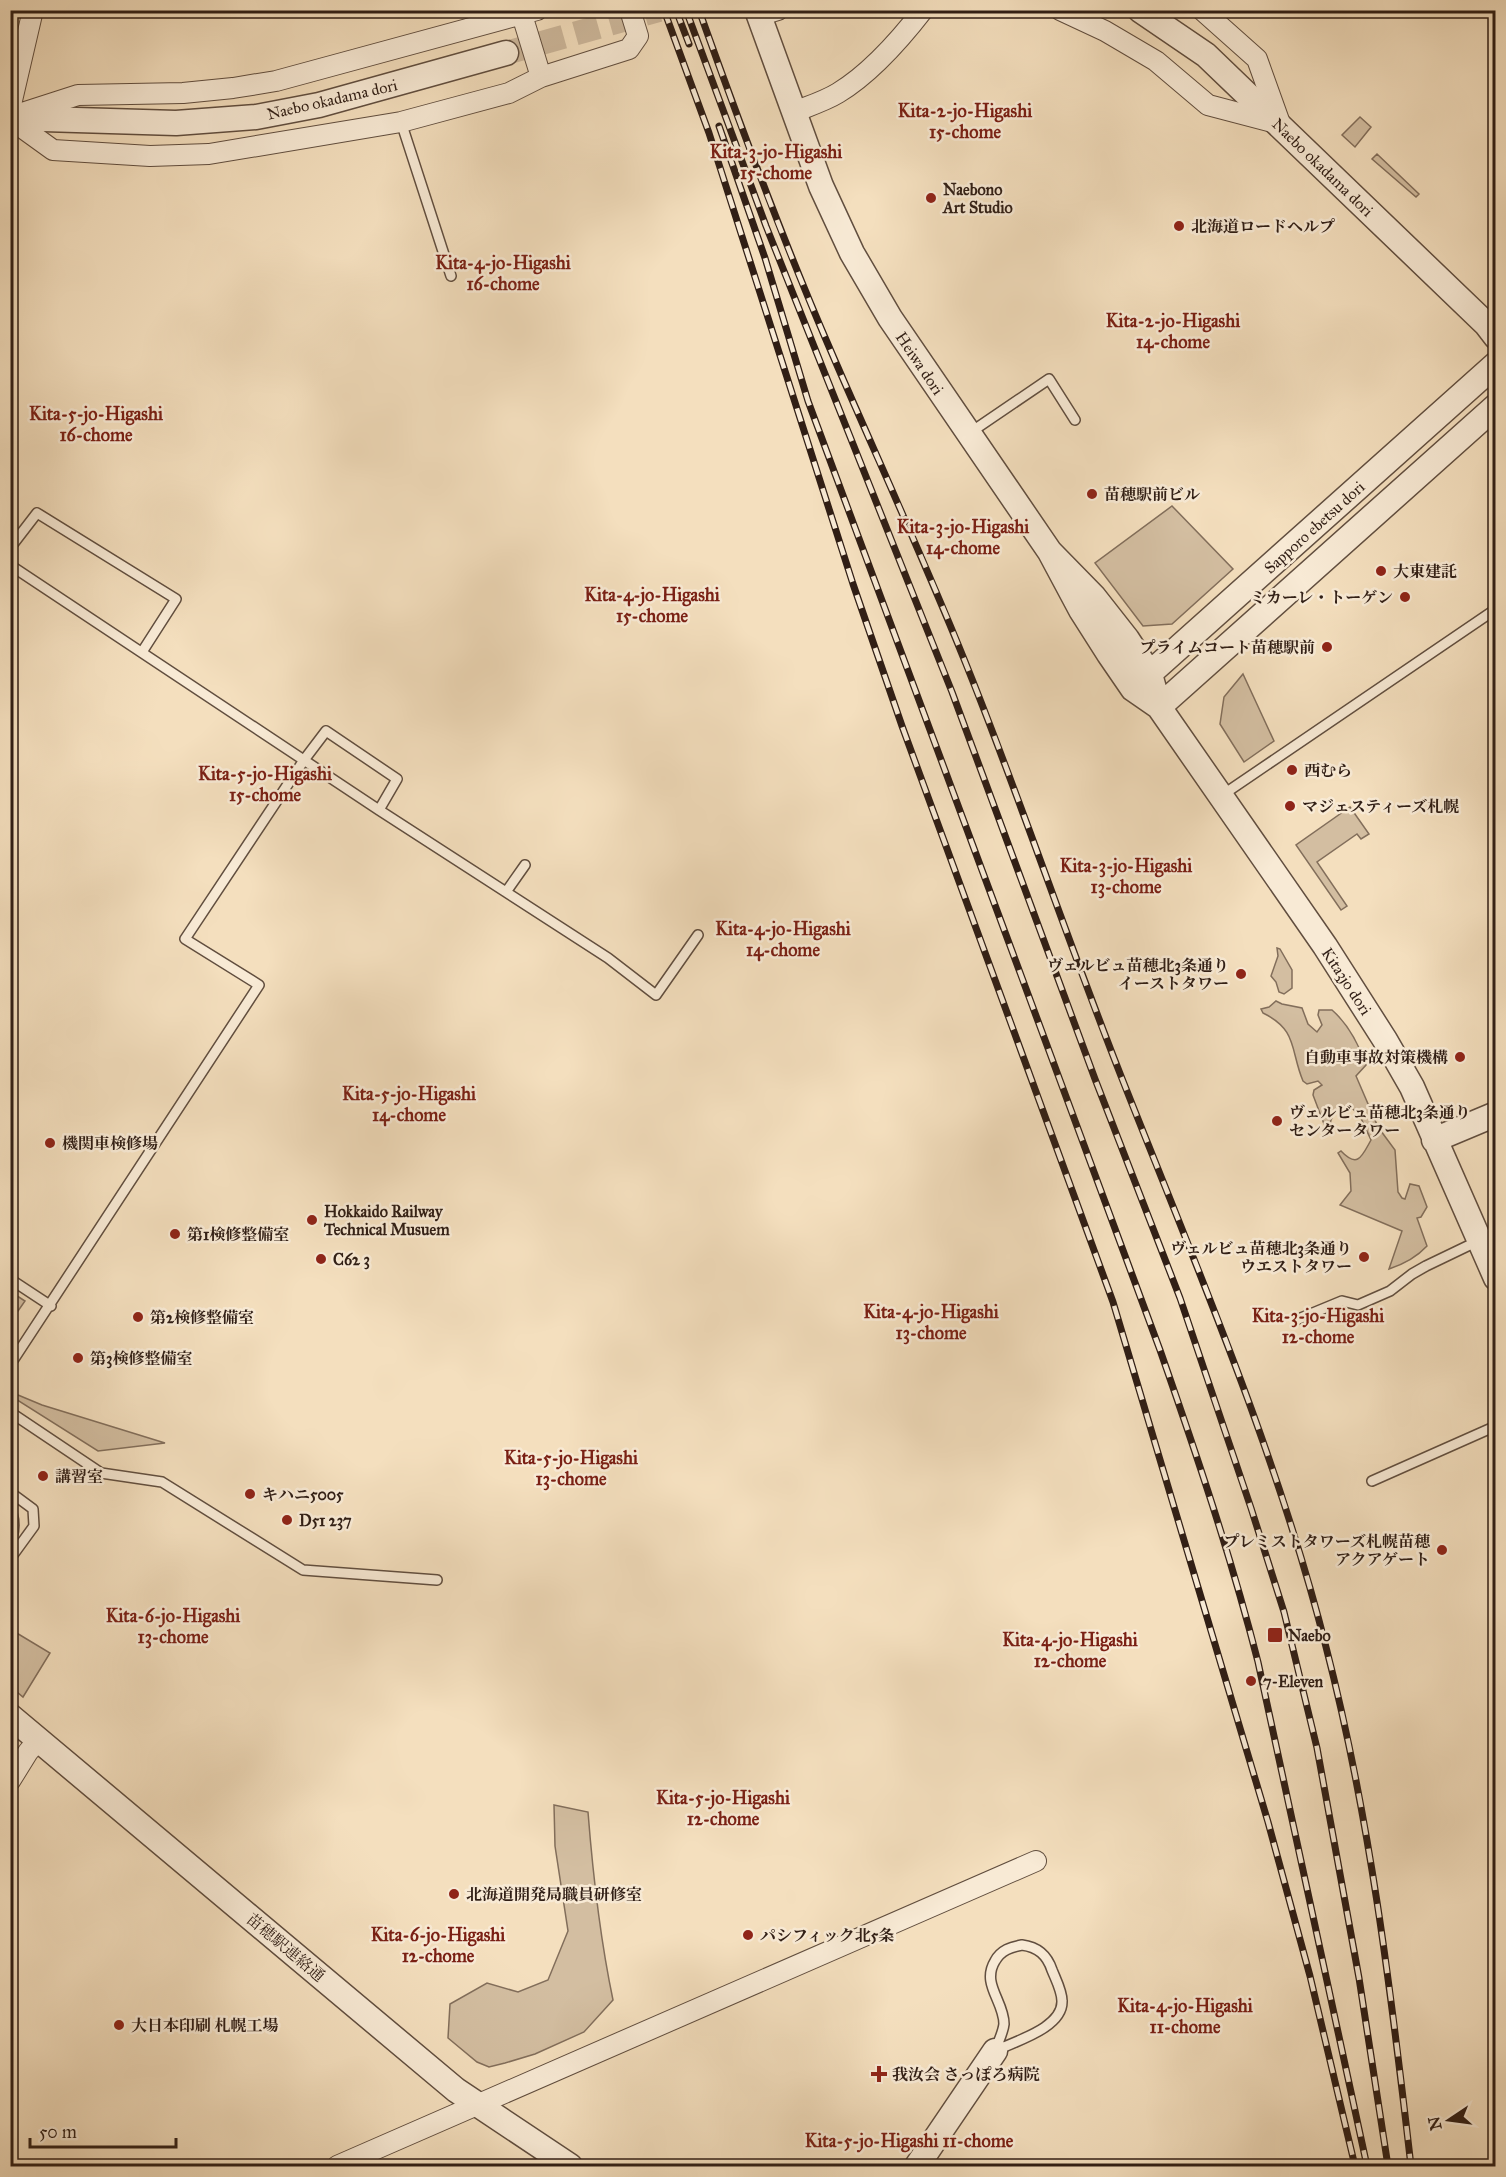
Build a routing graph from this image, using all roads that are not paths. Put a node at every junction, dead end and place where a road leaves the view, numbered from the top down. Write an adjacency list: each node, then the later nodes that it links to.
1 (33, 10): 11 (street)
2 (630, 10): 10 (street)
3 (922, 10): 12 (street)
4 (1060, 10): 15 (street)
5 (1140, 10): 15 (street, Naebo okadama dori)
6 (1203, 10): 15 (street)
7 (764, 12): 12 (street, Heiwa dori)
8 (530, 13): 10 (street); 13 (street)
9 (506, 53): 13 (street, Naebo okadama dori)
10 (541, 77): 14 (street)
11 (10, 109)
12 (795, 112): 21 (street, Heiwa dori)
13 (10, 118): 14 (street)
14 (401, 122): 16 (lane)
15 (1279, 125): 17 (street, Naebo okadama dori)
16 (451, 276)
17 (1496, 337)
18 (1496, 364): 26 (street, Sapporo ebetsu dori)
19 (1496, 406): 27 (street, Sapporo ebetsu dori)
20 (1075, 420): 21 (lane)
21 (969, 434): 26 (street, Heiwa dori)
22 (10, 548): 25 (lane)
23 (10, 565): 25 (lane)
24 (1496, 609): 29 (lane)
25 (142, 652): 28 (lane)
26 (1142, 682): 27 (street, Kita3jo dori)
27 (1159, 706): 29 (street, Kita3jo dori)
28 (304, 760): 30 (lane); 30 (lane); 39 (lane)
29 (1221, 796): 35 (street, Kita3jo dori)
30 (379, 810): 32 (lane)
31 (525, 865): 32 (lane)
32 (506, 892): 33 (lane)
33 (698, 935)
34 (1496, 1114): 35 (street)
35 (1434, 1140): 36 (street, Kita3jo dori)
36 (1478, 1241): 37 (street, Kita3jo dori); 40 (lane)
37 (1496, 1278)
38 (10, 1279): 39 (lane)
39 (51, 1306): 41 (lane)
40 (1296, 1320)
41 (10, 1365)
42 (10, 1412): 47 (lane)
43 (1496, 1426): 44 (lane)
44 (1372, 1481)
45 (10, 1492): 46 (lane)
46 (10, 1559)
47 (437, 1580)
48 (10, 1716): 49 (street, 苗穂駅連絡通)
49 (39, 1739): 50 (street); 53 (street, 苗穂駅連絡通)
50 (10, 1781)
51 (1036, 1861): 53 (street)
52 (995, 2051): 52 (lane); 56 (street)
53 (480, 2105): 54 (street); 55 (street, 苗穂駅連絡通)
54 (337, 2166)
55 (570, 2166)
56 (917, 2166)

